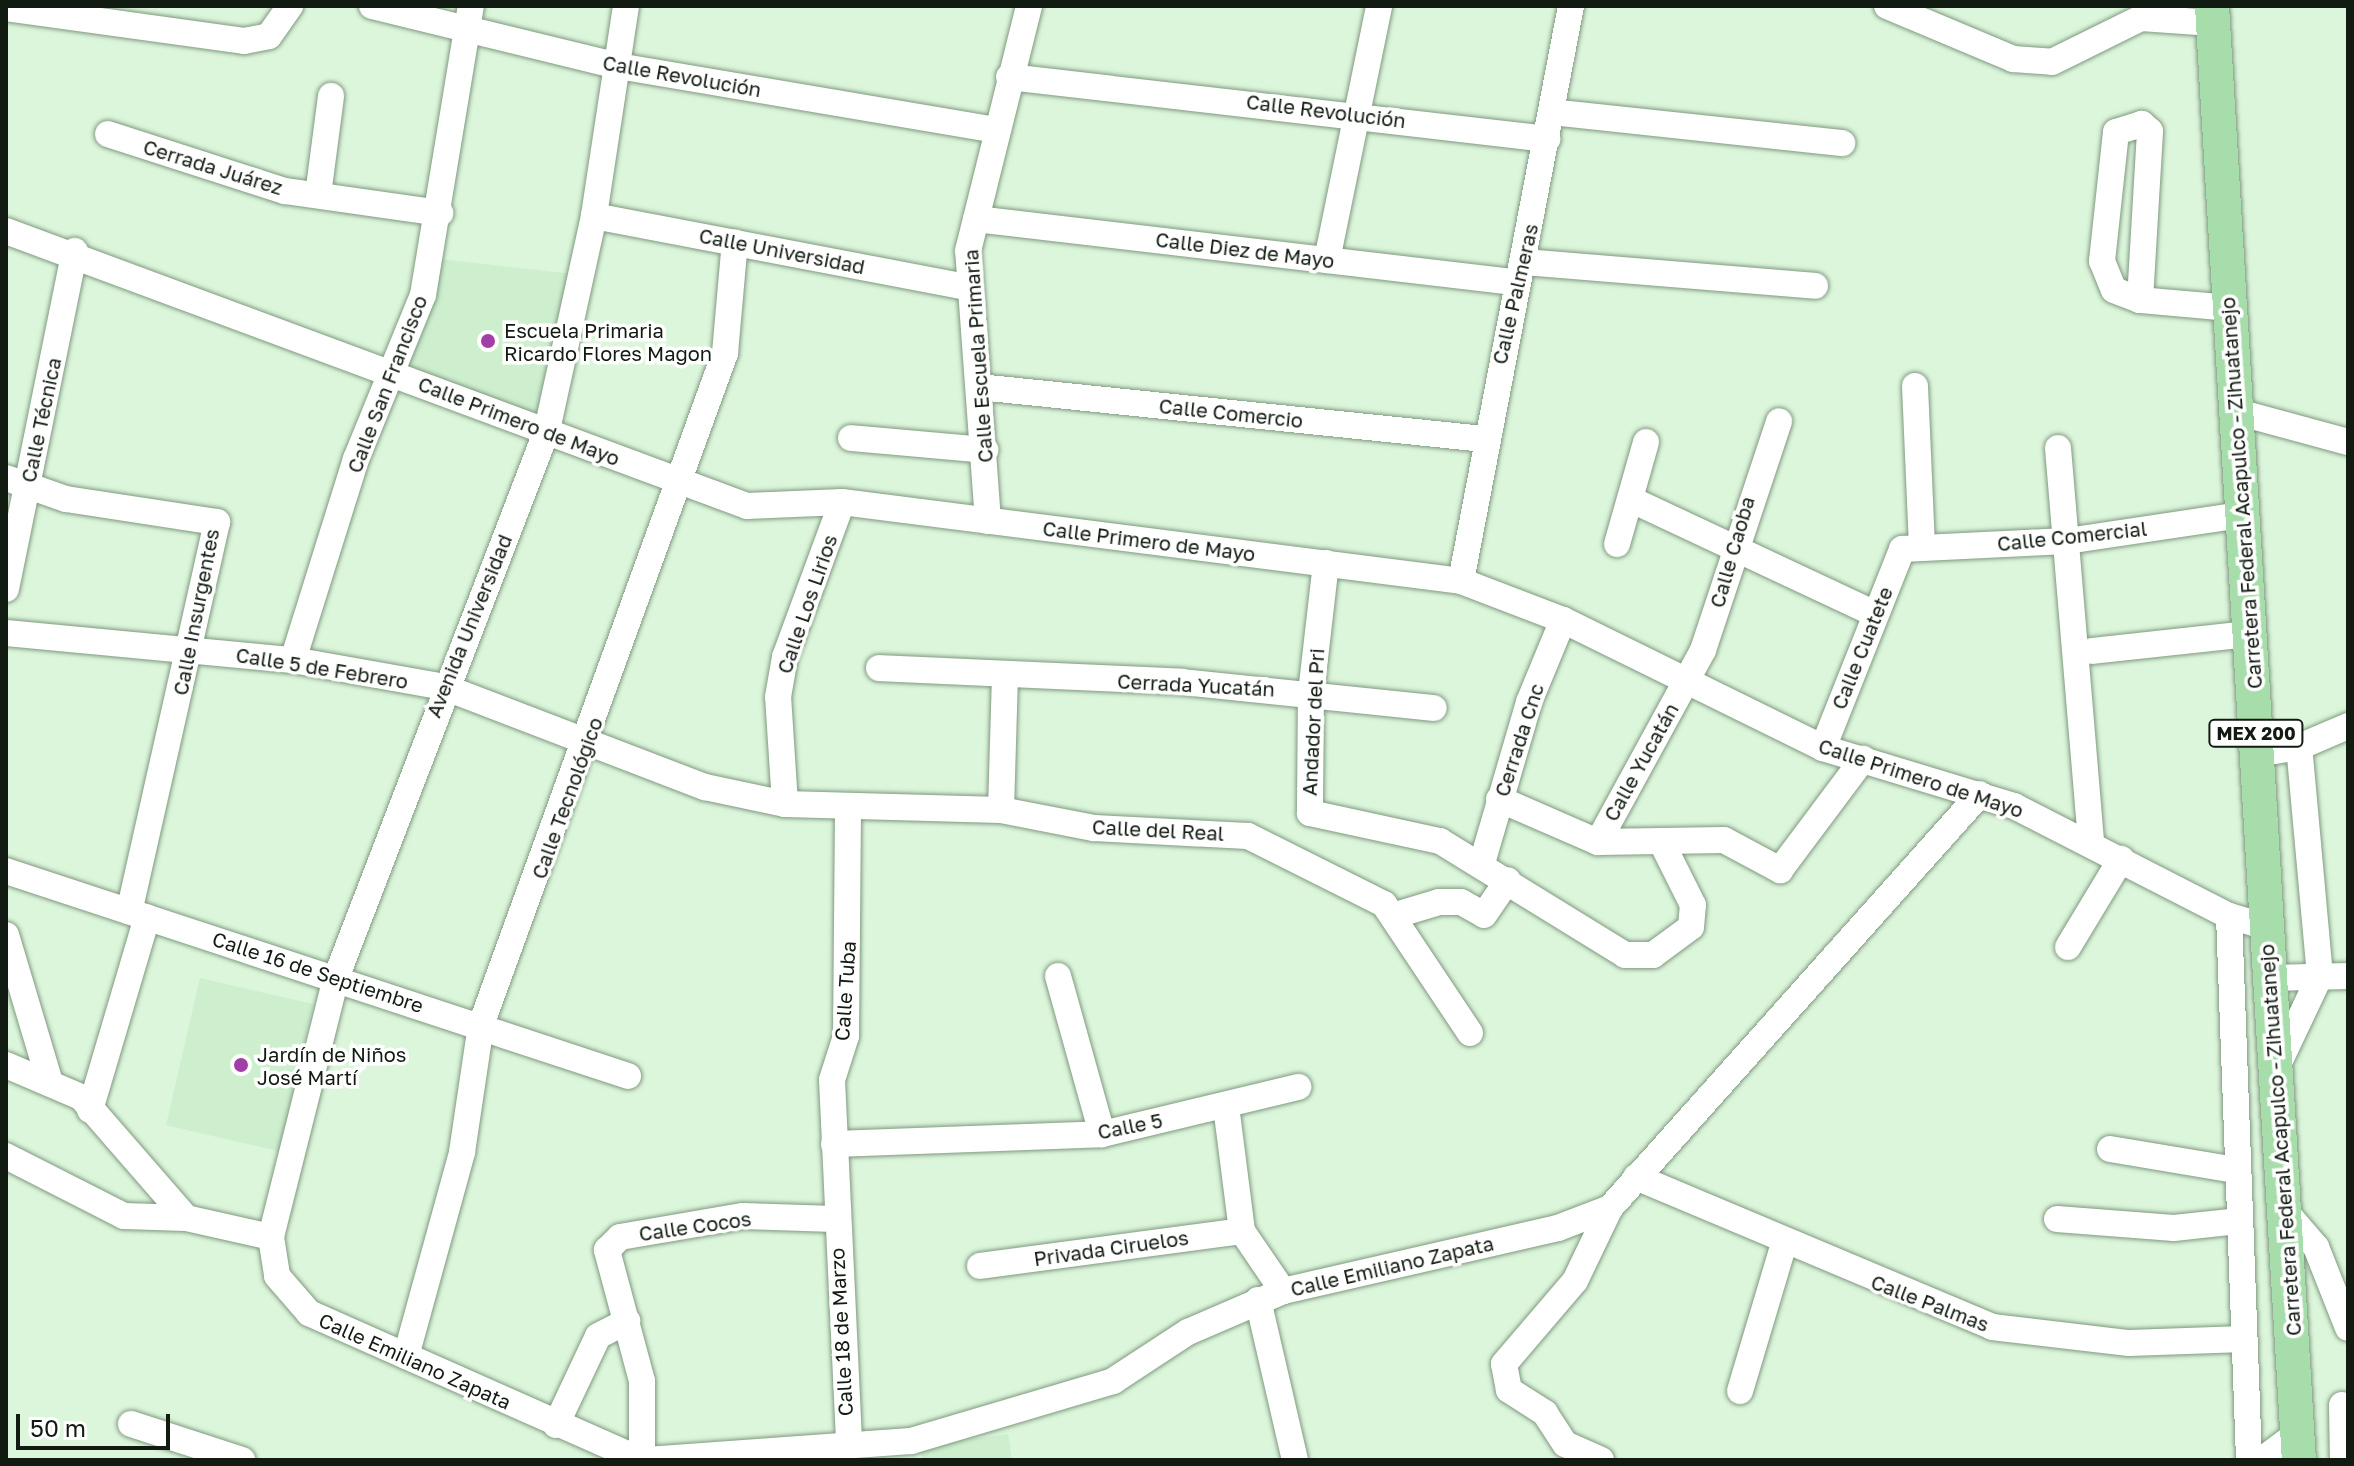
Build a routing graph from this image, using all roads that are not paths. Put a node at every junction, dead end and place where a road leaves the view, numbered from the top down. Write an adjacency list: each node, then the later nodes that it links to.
1 (290, 6): 9 (street)
2 (372, 6): 12 (street, Calle Revolución)
3 (471, 6): 12 (street, Calle San Francisco)
4 (626, 6): 13 (street, Avenida Universidad)
5 (1029, 6): 14 (street, Calle Escuela Primaria)
6 (1379, 6): 17 (street)
7 (1571, 6): 16 (street, Calle Palmeras)
8 (1900, 7): 10 (street)
9 (6, 8)
10 (2145, 12): 11 (street)
11 (2212, 14): 34 (main road, Carretera Federal Acapulco - Zihuatanejo / MEX 200)
12 (466, 34): 13 (street, Calle Revolución); 23 (street, Calle San Francisco)
13 (618, 66): 18 (street, Calle Revolución); 24 (street, Avenida Universidad)
14 (1009, 77): 17 (street, Calle Revolución); 18 (street, Calle Escuela Primaria)
15 (331, 96): 22 (street)
16 (1551, 112): 20 (street, Calle Palmeras); 21 (street)
17 (1353, 113): 20 (street, Calle Revolución); 29 (street)
18 (995, 130): 25 (street, Calle Escuela Primaria)
19 (108, 134): 22 (street, Cerrada Juárez)
20 (1547, 139): 30 (street, Calle Palmeras)
21 (1842, 143)
22 (318, 195): 23 (street, Cerrada Juárez)
23 (440, 213): 35 (street, Calle San Francisco)
24 (594, 216): 27 (street, Calle Universidad); 40 (street, Avenida Universidad)
25 (976, 219): 29 (street, Calle Diez de Mayo); 32 (street, Calle Escuela Primaria)
26 (6, 231): 28 (street, Calle Primero de Mayo)
27 (735, 242): 32 (street, Calle Universidad); 47 (street, Calle Tecnológico)
28 (75, 251): 35 (street, Calle Primero de Mayo); 48 (street, Calle Técnica)
29 (1327, 260): 30 (street, Calle Diez de Mayo)
30 (1519, 272): 31 (street, Calle Diez de Mayo); 42 (street, Calle Palmeras)
31 (1815, 286)
32 (970, 288): 37 (street, Calle Escuela Primaria)
33 (2140, 300): 33 (street); 34 (street)
34 (2229, 308): 38 (main road, Carretera Federal Acapulco - Zihuatanejo / MEX 200)
35 (390, 372): 40 (street, Calle Primero de Mayo); 66 (street, Calle San Francisco)
36 (1915, 386): 56 (street, Calle Cuatete)
37 (979, 387): 42 (street, Calle Comercio); 46 (street, Calle Escuela Primaria)
38 (2234, 411): 44 (street); 51 (main road, Carretera Federal Acapulco - Zihuatanejo / MEX 200)
39 (1779, 421): 55 (street, Calle Caoba)
40 (547, 430): 47 (street, Calle Primero de Mayo); 70 (street, Avenida Universidad)
41 (851, 438): 46 (street)
42 (1484, 439): 58 (street, Calle Palmeras)
43 (1646, 442): 49 (street)
44 (2348, 442)
45 (2058, 448): 53 (street)
46 (985, 450): 52 (street, Calle Escuela Primaria)
47 (679, 482): 50 (street, Calle Primero de Mayo); 74 (street, Calle Tecnológico)
48 (16, 484): 59 (street, Calle Técnica); 64 (street, Calle Insurgentes)
49 (1632, 500): 54 (street); 55 (street)
50 (842, 502): 52 (street, Calle Primero de Mayo); 81 (street, Calle Los Lirios)
51 (2240, 515): 53 (street, Calle Comercial); 63 (main road, Carretera Federal Acapulco - Zihuatanejo / MEX 200)
52 (988, 521): 57 (street, Calle Primero de Mayo)
53 (2067, 541): 56 (street, Calle Comercial); 86 (street)
54 (1617, 544)
55 (1735, 549): 60 (street); 69 (street, Calle Caoba)
56 (1912, 549): 60 (street, Calle Cuatete)
57 (1326, 563): 58 (street, Calle Primero de Mayo); 71 (street, Andador del Pri)
58 (1461, 581): 61 (street, Calle Primero de Mayo)
59 (6, 589)
60 (1875, 614): 76 (street, Calle Cuatete)
61 (1563, 620): 69 (street, Calle Primero de Mayo); 80 (street, Cerrada Cnc)
62 (6, 633): 64 (street, Calle 5 de Febrero)
63 (2249, 634): 65 (street); 77 (main road, Carretera Federal Acapulco - Zihuatanejo / MEX 200)
64 (191, 650): 66 (street, Calle 5 de Febrero); 91 (street, Calle Insurgentes)
65 (2092, 651)
66 (293, 660): 70 (street, Calle 5 de Febrero)
67 (879, 668): 68 (street, Cerrada Yucatán)
68 (1005, 678): 71 (street, Cerrada Yucatán); 83 (street)
69 (1685, 683): 76 (street, Calle Primero de Mayo); 84 (street, Calle Yucatán)
70 (444, 687): 74 (street, Calle 5 de Febrero); 100 (street, Avenida Universidad)
71 (1311, 692): 72 (street, Cerrada Yucatán); 88 (street, Andador del Pri)
72 (1434, 708)
73 (2348, 726): 75 (street)
74 (588, 743): 81 (street, Calle 5 de Febrero); 102 (street, Calle Tecnológico)
75 (2299, 747): 77 (street); 98 (street)
76 (1823, 748): 78 (street, Calle Primero de Mayo)
77 (2257, 754): 94 (main road, Carretera Federal Acapulco - Zihuatanejo / MEX 200)
78 (1863, 759): 79 (street, Calle Primero de Mayo); 85 (street)
79 (1980, 794): 86 (street, Calle Primero de Mayo); 116 (street, Calle Emiliano Zapata)
80 (1499, 799): 84 (street); 88 (street, Cerrada Cnc)
81 (785, 804): 82 (street, Calle 5 de Febrero)
82 (848, 810): 83 (street, Calle 5 de Febrero); 112 (street, Calle Tuba)
83 (1001, 810): 92 (street, Calle del Real)
84 (1598, 842): 85 (street)
85 (1662, 843): 90 (street, Andador del Pri)
86 (2091, 843): 87 (street, Calle Primero de Mayo)
87 (2121, 859): 93 (street, Calle Primero de Mayo); 96 (street)
88 (1482, 863): 90 (street, Andador del Pri)
89 (6, 871): 91 (street, Calle 16 de Septiembre)
90 (1508, 880): 92 (street)
91 (138, 914): 100 (street, Calle 16 de Septiembre); 110 (street, Calle Insurgentes)
92 (1396, 915): 103 (street, Calle del Real)
93 (2229, 916): 94 (street, Calle Primero de Mayo); 115 (street)
94 (2267, 927): 101 (main road, Carretera Federal Acapulco - Zihuatanejo / MEX 200)
95 (6, 935): 107 (street)
96 (2068, 947)
97 (1058, 976): 111 (street)
98 (2320, 976): 99 (street); 101 (street); 105 (street)
99 (2348, 976)
100 (336, 978): 102 (street, Calle 16 de Septiembre); 124 (street, Avenida Universidad)
101 (2270, 978): 105 (main road, Carretera Federal Acapulco - Zihuatanejo / MEX 200)
102 (481, 1025): 106 (street, Calle 16 de Septiembre); 132 (street, Calle Tecnológico)
103 (1470, 1033)
104 (6, 1065): 107 (street)
105 (2275, 1071): 118 (main road, Carretera Federal Acapulco - Zihuatanejo / MEX 200)
106 (628, 1076)
107 (49, 1079): 110 (street)
108 (1298, 1087): 109 (street, Calle 5)
109 (1226, 1106): 111 (street, Calle 5); 123 (street)
110 (90, 1110): 119 (street)
111 (1102, 1134): 112 (street, Calle 5)
112 (834, 1144): 120 (street, Calle Tuba)
113 (2110, 1149): 115 (street)
114 (6, 1156): 119 (street)
115 (2236, 1170): 122 (street)
116 (1636, 1177): 117 (street, Calle Emiliano Zapata); 125 (street, Calle Palmas)
117 (1610, 1208): 127 (street, Calle Emiliano Zapata); 140 (street)
118 (2285, 1211): 130 (street); 138 (main road, Carretera Federal Acapulco - Zihuatanejo / MEX 200)
119 (186, 1218): 124 (street)
120 (835, 1219): 129 (street, Calle Cocos); 137 (street, Calle 18 de Marzo)
121 (2057, 1219): 122 (street)
122 (2238, 1221): 131 (street)
123 (1242, 1231): 126 (street, Privada Ciruelos); 127 (street)
124 (271, 1237): 132 (street, Calle Emiliano Zapata)
125 (1784, 1243): 131 (street, Calle Palmas); 133 (street)
126 (980, 1266)
127 (1283, 1291): 128 (street, Calle Emiliano Zapata)
128 (1258, 1300): 139 (street, Calle Emiliano Zapata); 144 (street)
129 (627, 1321): 136 (street); 143 (street)
130 (2348, 1328)
131 (2244, 1339): 146 (street)
132 (406, 1356): 136 (street, Calle Emiliano Zapata)
133 (1740, 1391)
134 (2342, 1405): 148 (street)
135 (131, 1424): 141 (street)
136 (556, 1425): 143 (street, Calle Emiliano Zapata)
137 (849, 1445): 139 (street, Calle Emiliano Zapata); 143 (street, Calle Emiliano Zapata)
138 (2299, 1447): 147 (street)
139 (914, 1451)
140 (1565, 1452): 145 (street)
141 (193, 1454): 142 (street)
142 (242, 1460)
143 (642, 1460)
144 (1295, 1460)
145 (1601, 1460)
146 (2249, 1460)
147 (2262, 1460)
148 (2343, 1460)

